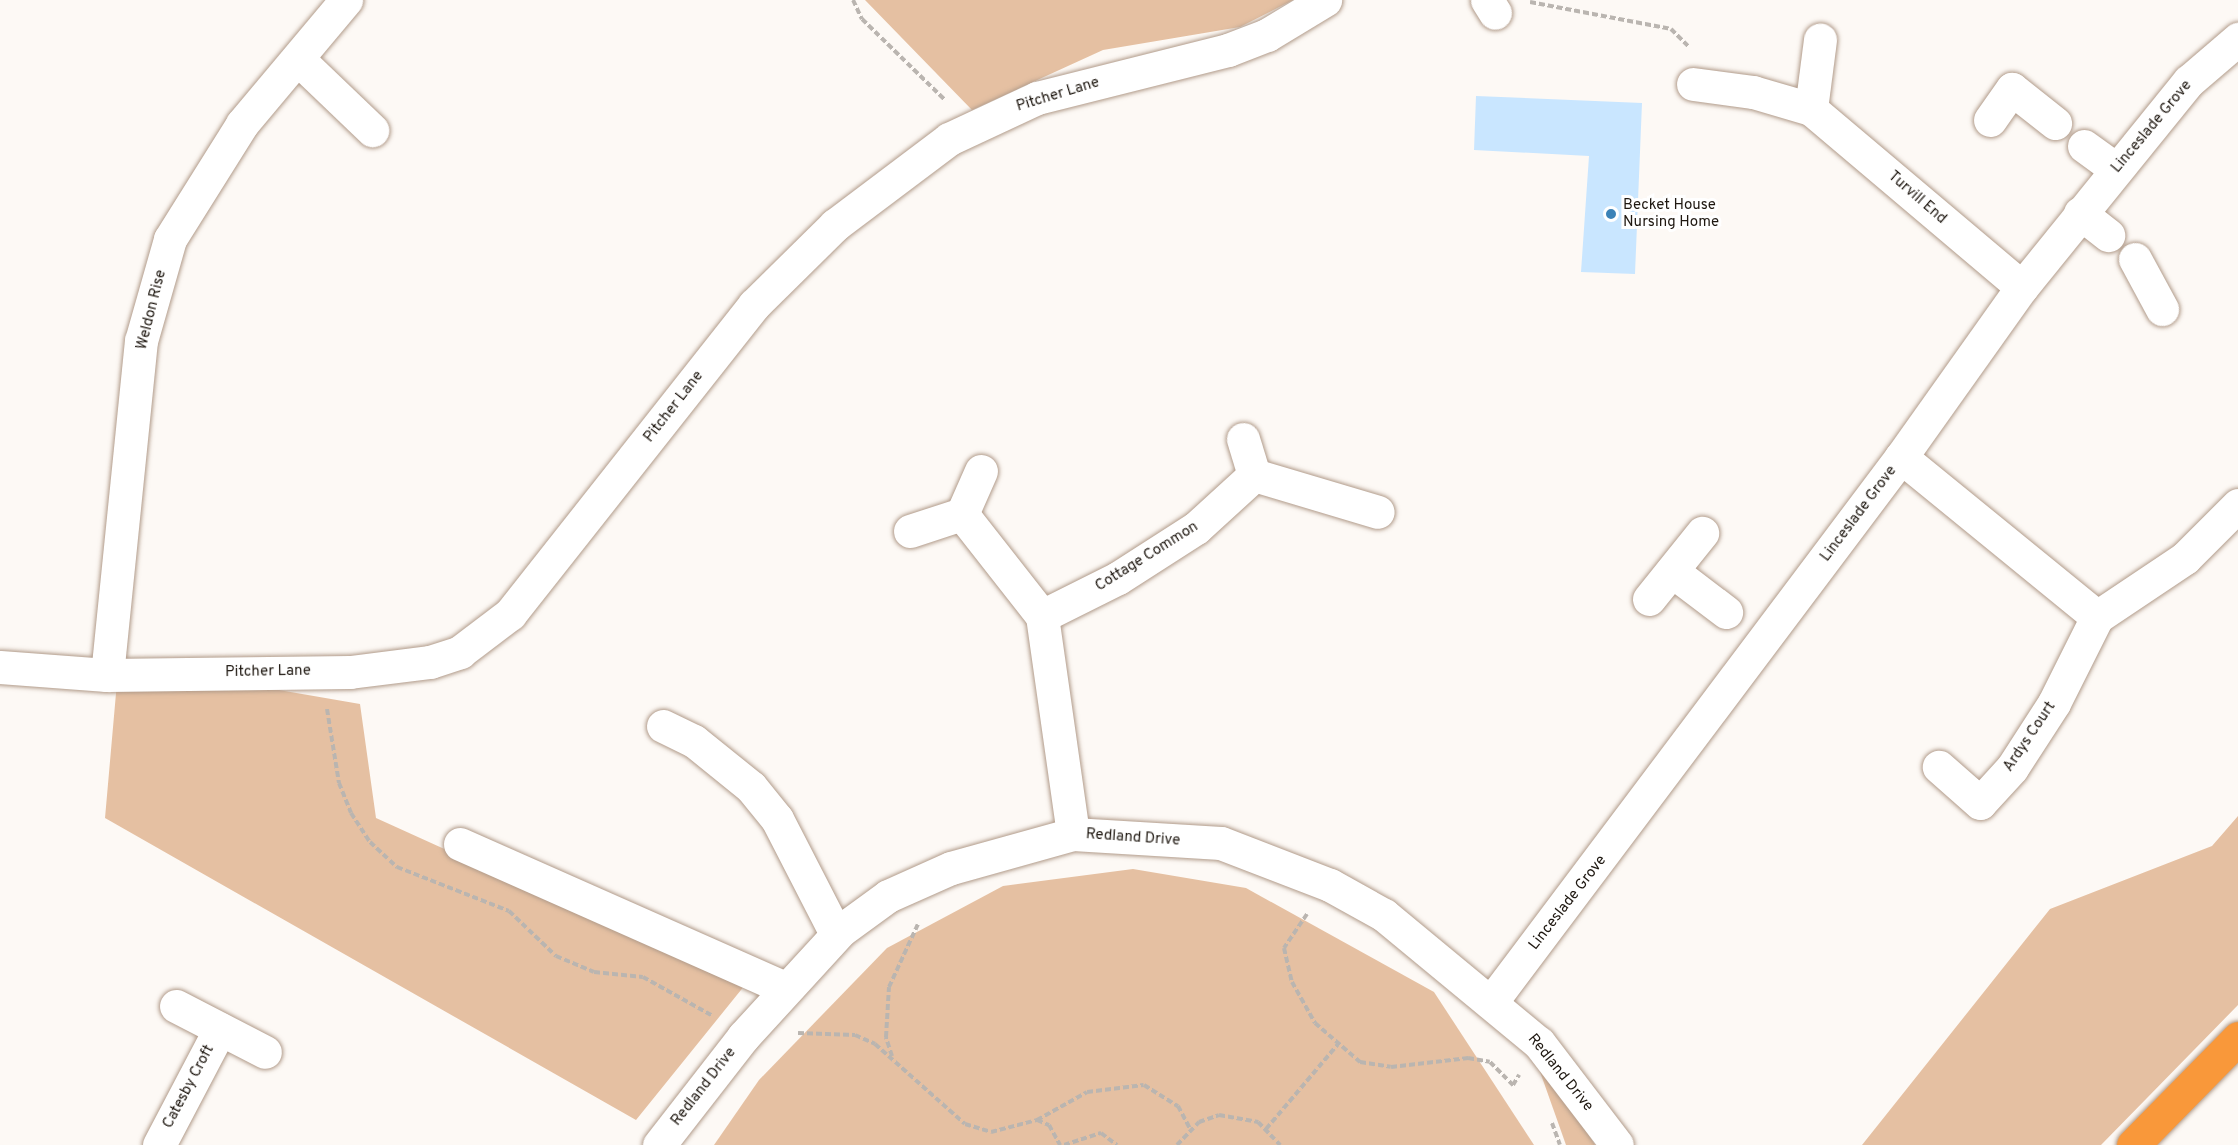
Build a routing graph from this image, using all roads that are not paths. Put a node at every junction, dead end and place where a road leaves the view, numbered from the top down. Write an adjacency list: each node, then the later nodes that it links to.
1 (346, 0): 5 (street, Weldon Rise)
2 (1325, 0): 33 (street, Pitcher Lane)
3 (2238, 39): 12 (street, Linceslade Grove)
4 (1820, 40): 7 (street)
5 (298, 59): 10 (street); 33 (street, Weldon Rise)
6 (1697, 85): 7 (street, Turvill End)
7 (1811, 109): 16 (street, Turvill End)
8 (1990, 120): 9 (street)
9 (2055, 123)
10 (372, 130)
11 (2084, 146): 12 (street)
12 (2116, 169): 13 (street, Linceslade Grove)
13 (2080, 213): 14 (street); 16 (street, Linceslade Grove)
14 (2108, 235)
15 (2135, 259): 17 (street)
16 (2022, 287): 19 (street, Linceslade Grove)
17 (2162, 309)
18 (1243, 439): 21 (street)
19 (1901, 457): 30 (street); 31 (street, Linceslade Grove)
20 (981, 471): 24 (street)
21 (1254, 475): 23 (street); 29 (street, Cottage Common)
22 (2238, 505): 30 (street, Ardys Court)
23 (1378, 512)
24 (962, 514): 25 (street); 29 (street)
25 (910, 531)
26 (1702, 532): 27 (street)
27 (1671, 571): 28 (street); 31 (street)
28 (1649, 599)
29 (1042, 616): 36 (street)
30 (2097, 617): 35 (street, Ardys Court)
31 (1744, 626): 40 (street, Linceslade Grove)
32 (0, 667): 33 (street, Pitcher Lane)
33 (107, 675)
34 (663, 726): 38 (street)
35 (1939, 767)
36 (1073, 834): 38 (street, Redland Drive); 40 (street, Redland Drive)
37 (460, 844): 39 (street)
38 (836, 934): 39 (street, Redland Drive)
39 (786, 988): 46 (street, Redland Drive)
40 (1492, 1001): 47 (street, Redland Drive)
41 (176, 1006): 42 (street, Catesby Croft)
42 (220, 1029): 44 (street, Catesby Croft); 45 (street, Catesby Croft)
43 (2238, 1038): 48 (highway)
44 (265, 1052)
45 (159, 1145)
46 (659, 1145)
47 (1617, 1145)
48 (2133, 1145)

